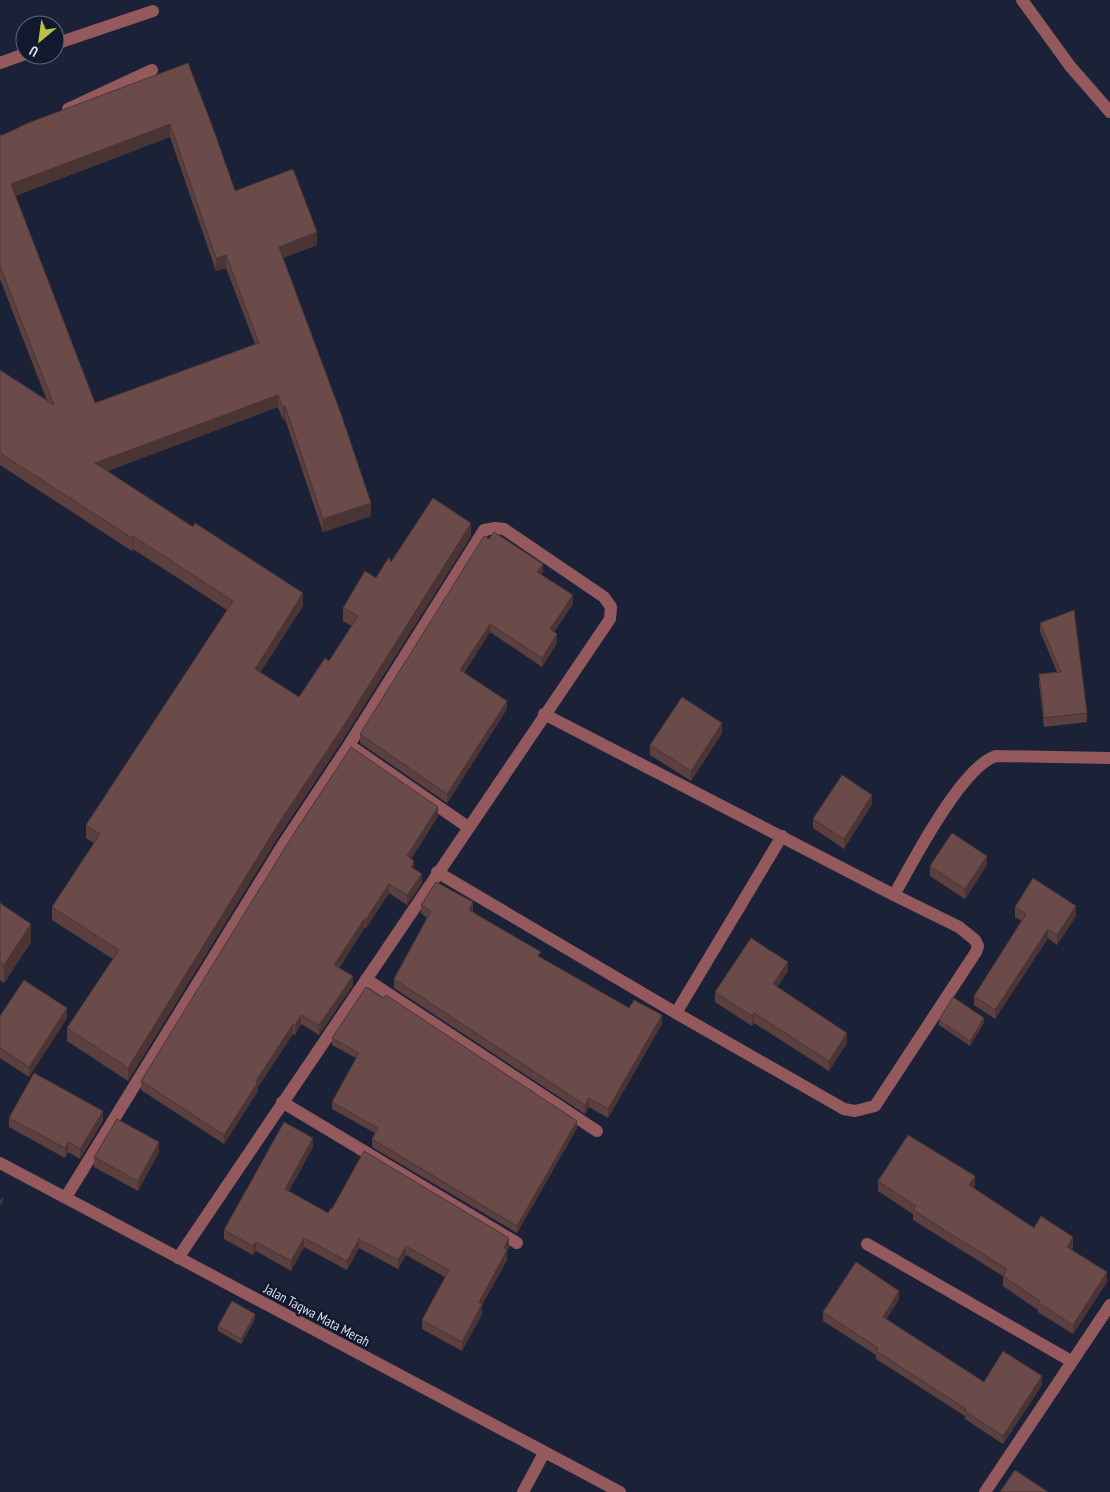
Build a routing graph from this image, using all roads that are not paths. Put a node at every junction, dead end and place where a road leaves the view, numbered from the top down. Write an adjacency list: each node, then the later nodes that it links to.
1 (1022, 0): 7 (street)
2 (153, 11): 3 (street)
3 (65, 41)
4 (15, 58): 5 (street)
5 (0, 63)
6 (152, 70): 8 (street)
7 (1110, 112)
8 (56, 115)
9 (544, 714): 10 (street); 12 (street); 13 (street)
10 (348, 745): 12 (street); 21 (street)
11 (1110, 758): 15 (street)
12 (468, 827): 14 (street)
13 (782, 836): 15 (street); 17 (street)
14 (437, 872): 16 (street); 17 (street)
15 (894, 895): 17 (street)
16 (366, 979): 18 (street); 19 (street)
17 (676, 1013)
18 (282, 1102): 22 (street); 24 (street)
19 (597, 1131)
20 (0, 1163): 21 (street, Jalan Taqwa Mata Merah)
21 (66, 1197): 24 (street, Jalan Taqwa Mata Merah)
22 (517, 1243)
23 (866, 1244): 26 (street)
24 (178, 1258): 27 (street, Jalan Taqwa Mata Merah)
25 (1110, 1305): 26 (street)
26 (1071, 1362): 30 (street)
27 (544, 1453): 28 (street); 29 (street, Jalan Taqwa Mata Merah)
28 (523, 1492)
29 (620, 1492)
30 (985, 1492)

